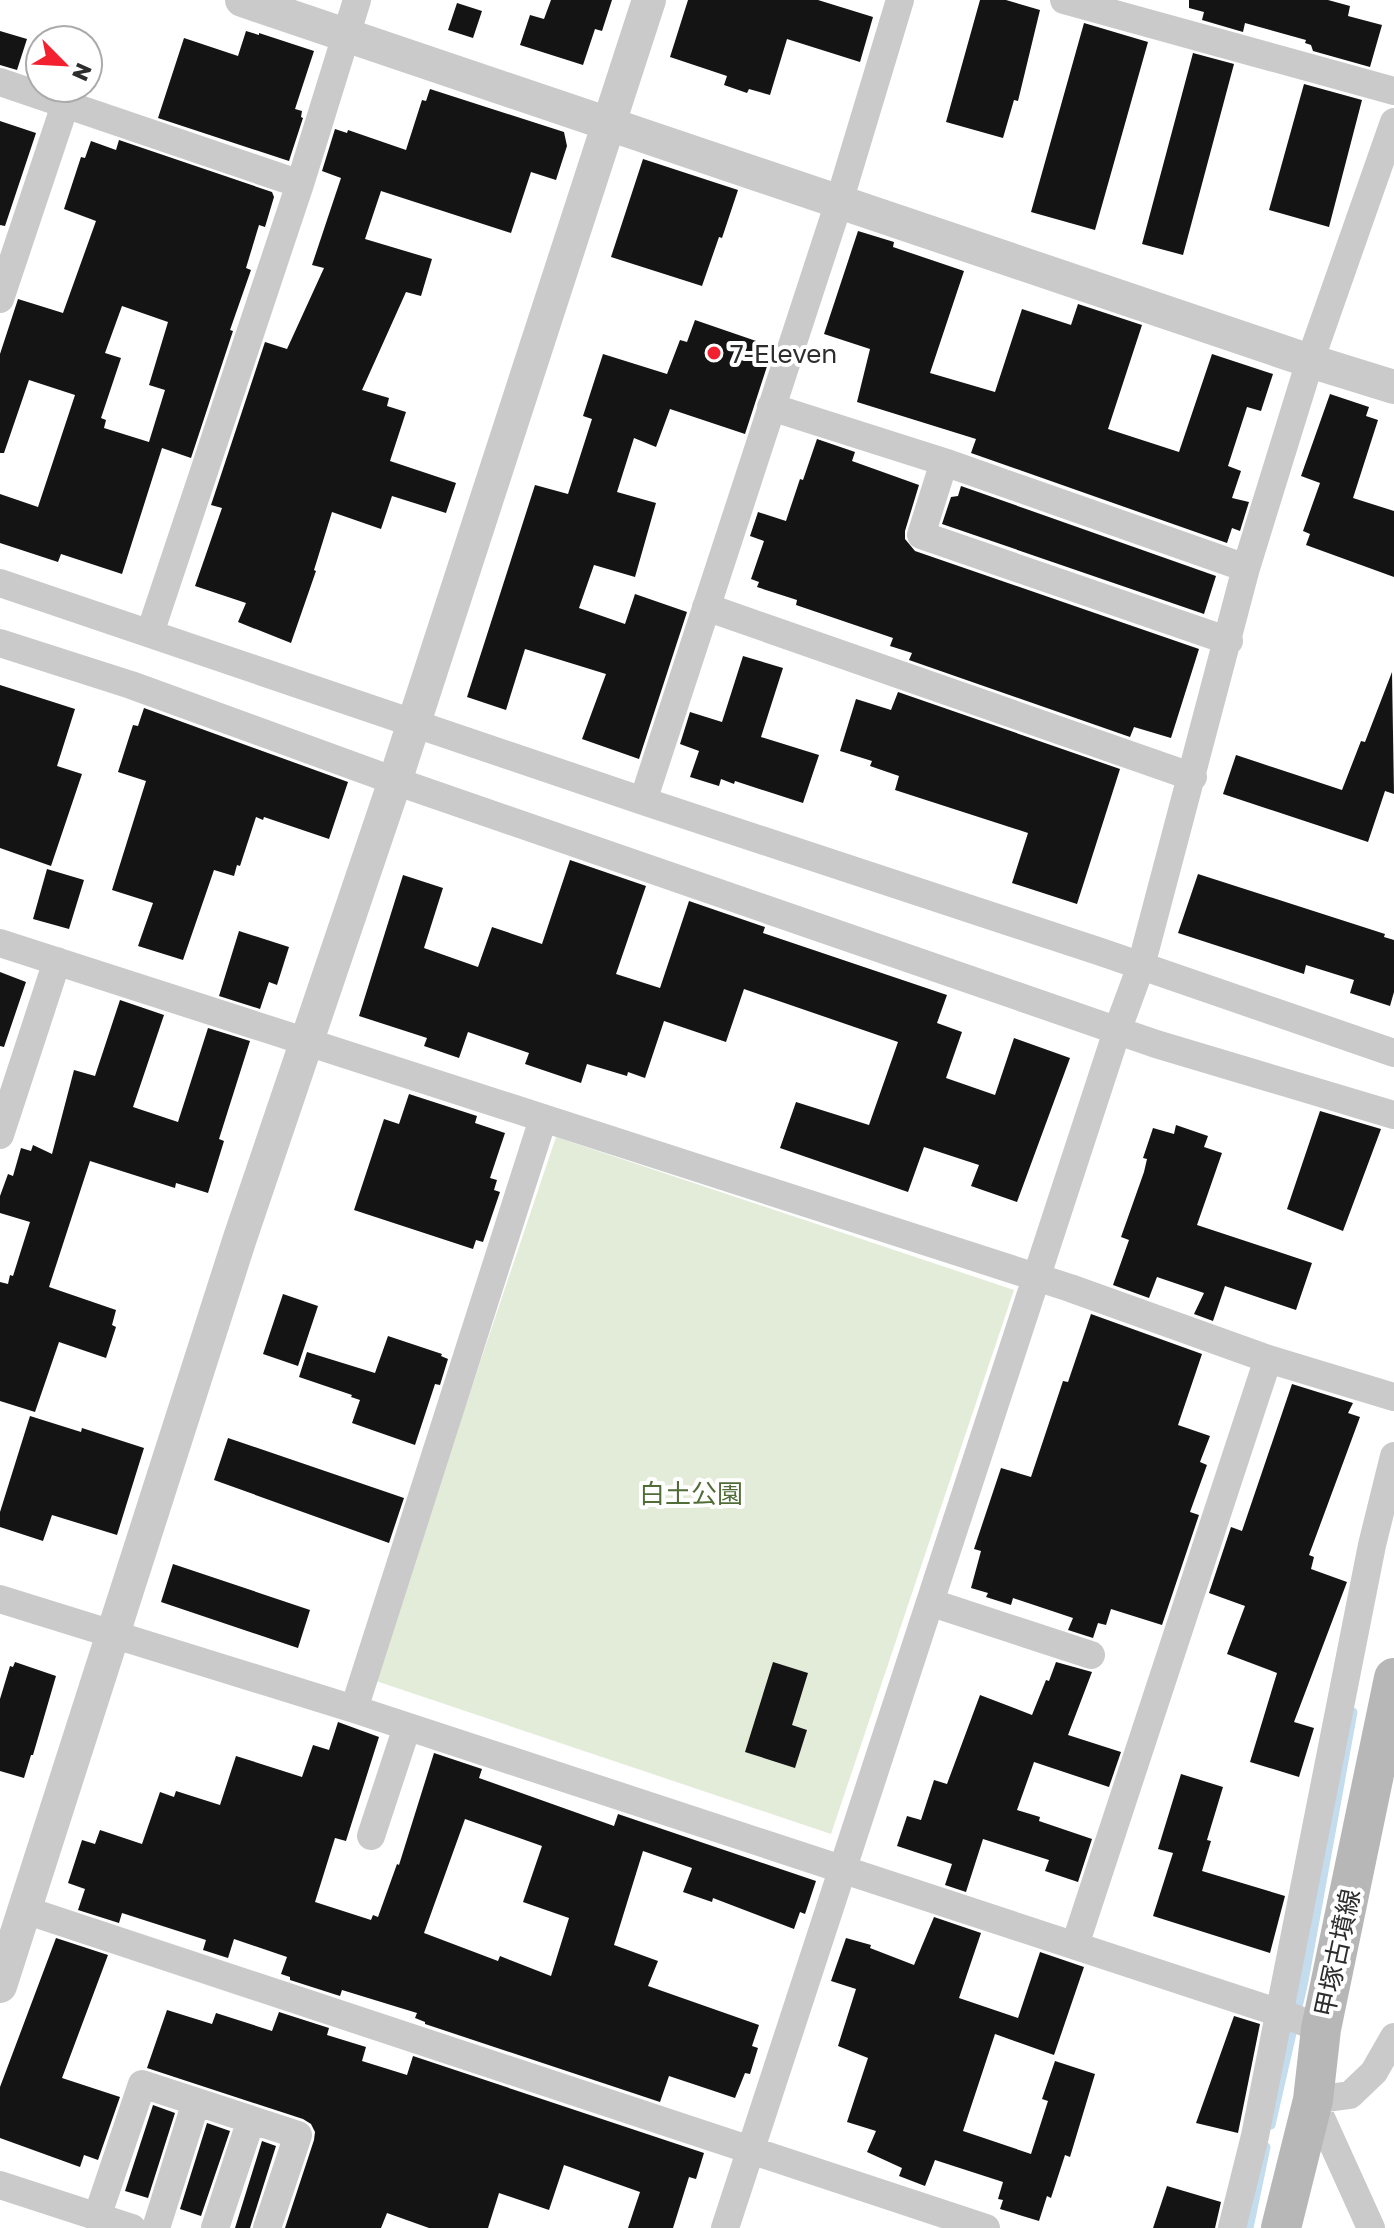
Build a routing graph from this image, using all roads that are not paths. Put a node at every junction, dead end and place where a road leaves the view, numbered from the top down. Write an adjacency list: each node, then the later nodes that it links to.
1 (242, 0): 6 (street)
2 (357, 0): 6 (street)
3 (649, 0): 10 (street)
4 (900, 0): 13 (street)
5 (1064, 0): 8 (street)
6 (347, 33): 10 (street); 12 (street)
7 (0, 82): 9 (street)
8 (1394, 91)
9 (65, 105): 12 (street); 14 (street)
10 (610, 122): 13 (street); 25 (street)
11 (1394, 122): 15 (street)
12 (300, 184): 22 (street)
13 (839, 202): 15 (street); 17 (street)
14 (0, 299)
15 (1310, 361): 16 (street); 19 (street)
16 (1394, 387)
17 (771, 407): 18 (street); 21 (street)
18 (944, 462): 19 (street); 23 (street)
19 (1246, 568): 23 (street)
20 (0, 583): 22 (street)
21 (706, 607): 26 (street); 28 (street)
22 (150, 633): 25 (street)
23 (1229, 641): 26 (street)
24 (0, 643): 27 (street)
25 (413, 724): 27 (street); 28 (street)
26 (1193, 777): 31 (street)
27 (395, 781): 32 (street); 33 (street)
28 (643, 801): 31 (street)
29 (0, 943): 30 (street)
30 (57, 961): 33 (street); 37 (street)
31 (1141, 966): 32 (street); 34 (street)
32 (1117, 1031): 35 (street); 38 (street)
33 (306, 1043): 36 (street); 45 (street)
34 (1394, 1052)
35 (1394, 1115)
36 (543, 1119): 38 (street); 48 (street)
37 (0, 1135)
38 (1037, 1279): 39 (street); 44 (street)
39 (1268, 1359): 40 (street); 53 (street)
40 (1394, 1397)
41 (1394, 1456): 42 (street)
42 (1382, 1547): 55 (street)
43 (0, 1599): 45 (street)
44 (932, 1603): 46 (street); 51 (street)
45 (113, 1635): 48 (street); 52 (street)
46 (1091, 1655)
47 (1394, 1678): 55 (main road, 甲塚古墳線)
48 (354, 1709): 49 (street)
49 (407, 1727): 50 (street); 51 (street)
50 (371, 1836)
51 (841, 1869): 53 (street); 61 (street)
52 (25, 1910): 54 (street); 61 (street)
53 (1075, 1945): 55 (street)
54 (0, 1986)
55 (1300, 2020): 58 (main road, 甲塚古墳線); 70 (street)
56 (1394, 2037): 57 (street)
57 (1384, 2078): 58 (street)
58 (1313, 2100): 71 (main road, 甲塚古墳線); 72 (street)
59 (196, 2102): 60 (street); 63 (street); 65 (street)
60 (251, 2120): 66 (street); 67 (street)
61 (750, 2151): 68 (street); 69 (street)
62 (0, 2185): 63 (street)
63 (97, 2217): 64 (street)
64 (132, 2228)
65 (156, 2228)
66 (215, 2228)
67 (267, 2228)
68 (725, 2228)
69 (986, 2228)
70 (1232, 2228)
71 (1281, 2228)
72 (1371, 2228)

